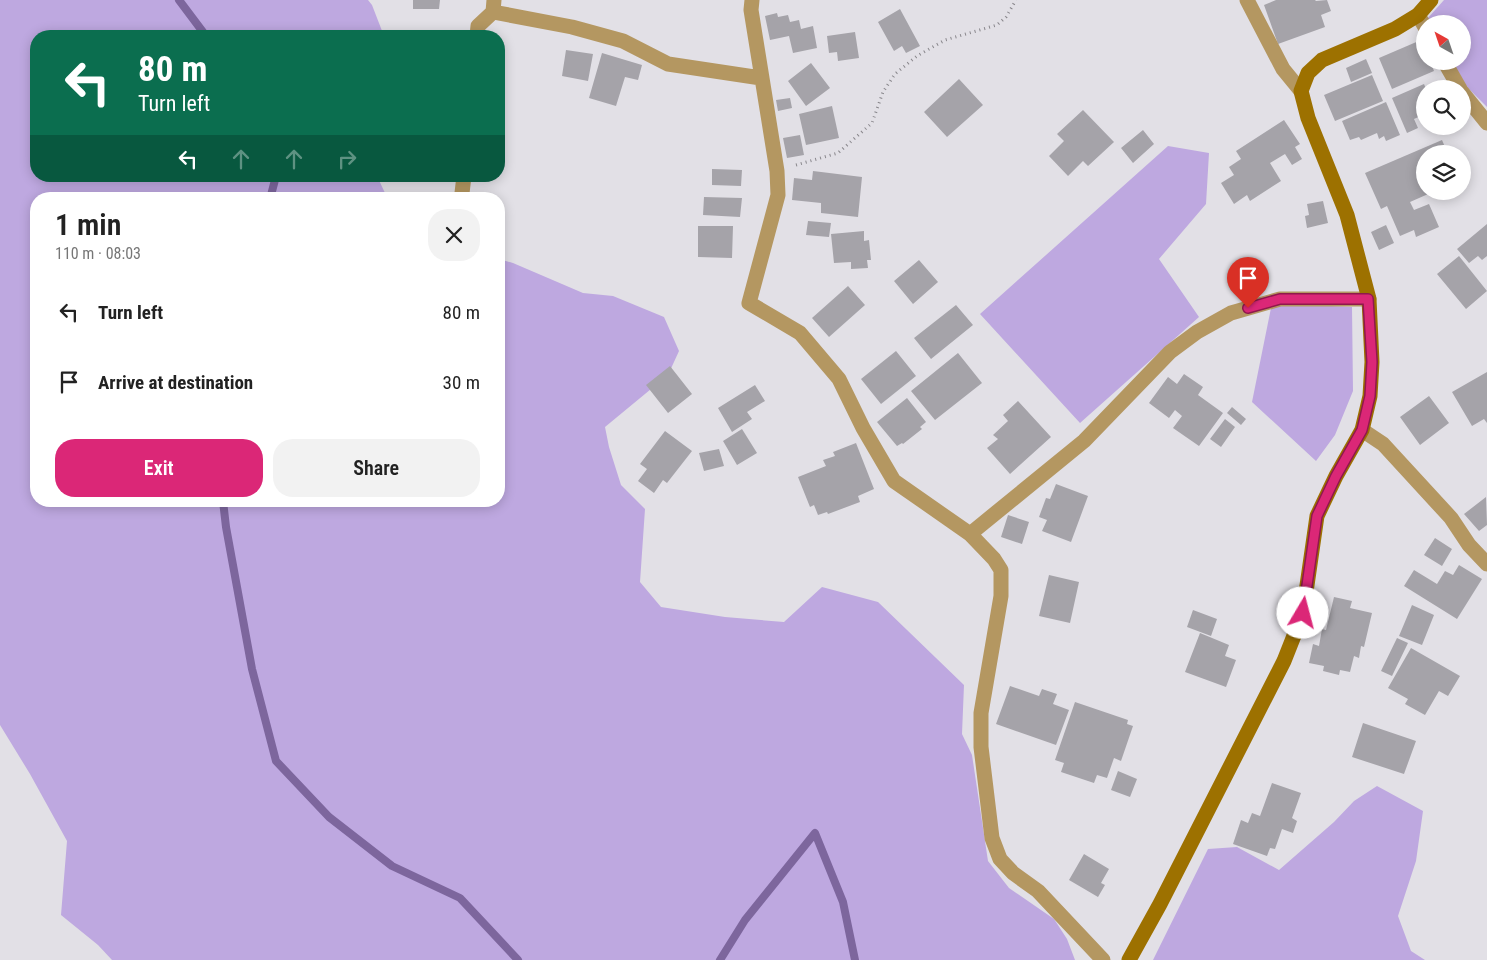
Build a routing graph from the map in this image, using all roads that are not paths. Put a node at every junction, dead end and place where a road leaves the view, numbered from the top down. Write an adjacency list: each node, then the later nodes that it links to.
1 (752, 0): 8 (street)
2 (1247, 0): 9 (street)
3 (1431, 0): 5 (street)
4 (493, 6): 7 (street); 8 (street)
5 (1425, 15)
6 (1416, 23): 9 (street)
7 (478, 30)
8 (761, 78): 14 (street)
9 (1301, 91): 12 (street)
10 (1471, 103): 11 (street)
11 (1487, 123)
12 (1368, 299): 13 (street); 14 (street)
13 (1362, 430): 15 (street); 17 (street)
14 (970, 534): 16 (street)
15 (1487, 564)
16 (1103, 960)
17 (1129, 960)

